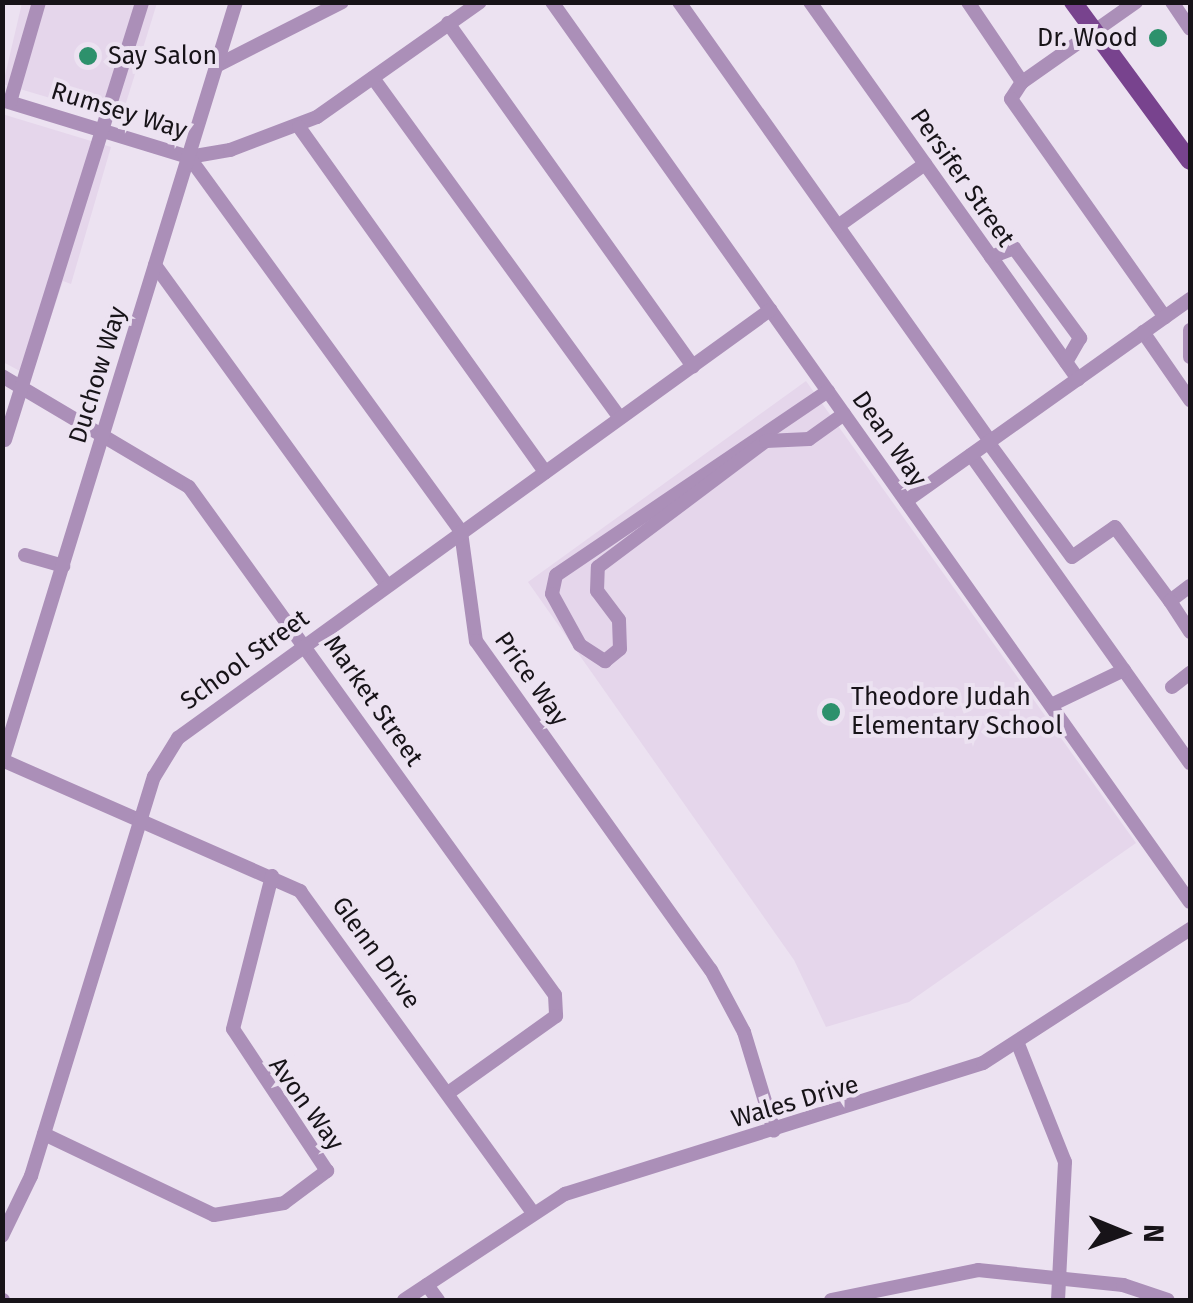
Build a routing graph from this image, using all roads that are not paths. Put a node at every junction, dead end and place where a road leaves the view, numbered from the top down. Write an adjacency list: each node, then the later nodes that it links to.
1 (39, 2): 19 (street)
2 (142, 2): 21 (street)
3 (236, 2): 16 (street, Duchow Way)
4 (342, 2): 16 (street)
5 (480, 2): 13 (street, Rumsey Way)
6 (552, 2): 29 (street, Dean Way)
7 (679, 2): 25 (street)
8 (810, 2): 24 (street, Persifer Street)
9 (968, 2): 18 (street)
10 (1073, 2): 15 (main road)
11 (1136, 2): 15 (street)
12 (1172, 2): 14 (street)
13 (448, 23): 17 (street, Rumsey Way); 35 (street)
14 (1190, 28)
15 (1094, 32): 18 (street); 23 (main road)
16 (216, 66): 22 (street, Duchow Way)
17 (373, 78): 20 (street, Rumsey Way); 42 (street)
18 (1022, 82): 30 (street)
19 (6, 101): 21 (street, Rumsey Way)
20 (299, 127): 22 (street, Rumsey Way); 47 (street)
21 (103, 130): 22 (street, Rumsey Way); 38 (street)
22 (188, 157): 27 (street, Duchow Way); 49 (street, Price Way)
23 (1190, 160)
24 (925, 164): 25 (street); 26 (street, Persifer Street)
25 (838, 226): 45 (street)
26 (991, 257): 34 (street, Persifer Street); 34 (street)
27 (155, 265): 43 (street, Duchow Way); 52 (street)
28 (1190, 299): 30 (street)
29 (770, 310): 35 (street, School Street); 39 (street, Dean Way)
30 (1165, 317): 32 (street)
31 (1190, 330): 33 (street)
32 (1143, 332): 37 (street); 40 (street)
33 (1190, 357)
34 (1066, 362): 37 (street, Persifer Street)
35 (693, 366): 42 (street, School Street)
36 (2, 376): 38 (street, Market Street)
37 (1078, 379): 45 (street)
38 (22, 387): 43 (street, Market Street); 44 (street)
39 (828, 392): 41 (street, Dean Way); 41 (street)
40 (1190, 400)
41 (844, 414): 48 (street, Dean Way)
42 (620, 418): 47 (street, School Street)
43 (104, 430): 51 (street, Duchow Way); 56 (street, Market Street)
44 (5, 440)
45 (989, 442): 46 (street); 54 (street)
46 (971, 454): 48 (street); 57 (street)
47 (545, 472): 49 (street, School Street)
48 (906, 501): 60 (street, Dean Way)
49 (460, 532): 52 (street, School Street); 69 (street, Price Way)
50 (25, 555): 51 (street)
51 (62, 566): 61 (street, Duchow Way)
52 (387, 585): 56 (street, School Street)
53 (1190, 586): 54 (street)
54 (1170, 601): 55 (street)
55 (1190, 630)
56 (305, 644): 63 (street, School Street); 68 (street, Market Street)
57 (1124, 670): 60 (street); 62 (street)
58 (1190, 672): 59 (street)
59 (1172, 688)
60 (1051, 705): 65 (street, Dean Way)
61 (3, 761): 63 (street, Glenn Drive)
62 (1190, 763)
63 (140, 819): 64 (street, Glenn Drive); 70 (street, School Street)
64 (272, 876): 68 (street, Glenn Drive); 70 (street, Avon Way)
65 (1190, 902)
66 (1190, 929): 67 (street, Wales Drive)
67 (1018, 1044): 69 (street, Wales Drive); 73 (street)
68 (448, 1093): 71 (street, Glenn Drive)
69 (774, 1131): 71 (street, Wales Drive)
70 (44, 1134): 72 (street, School Street)
71 (532, 1211): 74 (street, Wales Drive)
72 (2, 1236)
73 (1060, 1278): 77 (street); 78 (street); 79 (street)
74 (427, 1285): 75 (street, Wales Drive); 76 (street)
75 (404, 1300)
76 (438, 1300)
77 (831, 1300)
78 (1058, 1300)
79 (1168, 1300)

